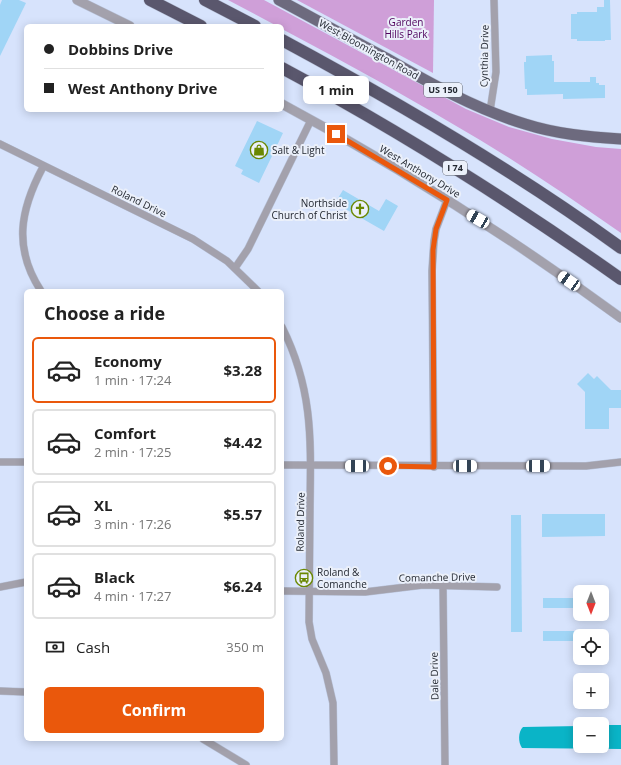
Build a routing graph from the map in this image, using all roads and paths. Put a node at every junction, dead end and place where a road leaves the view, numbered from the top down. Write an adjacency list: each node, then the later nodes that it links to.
1 (77, 0): 6 (street)
2 (150, 0): 7 (highway)
3 (205, 0): 8 (highway)
4 (279, 0): 12 (main road, West Bloomington Road / US 150)
5 (494, 0): 12 (street, Cynthia Drive)
6 (126, 24)
7 (197, 24)
8 (252, 24)
9 (284, 41): 18 (highway, I 74)
10 (284, 69): 20 (highway, I 74)
11 (284, 105): 13 (street, West Anthony Drive)
12 (490, 111): 14 (main road, West Bloomington Road / US 150)
13 (311, 120): 17 (street, West Anthony Drive); 19 (street)
14 (621, 139)
15 (0, 144): 16 (street, Roland Drive)
16 (43, 167): 19 (street, Roland Drive); 21 (street)
17 (447, 200): 23 (street, West Anthony Drive); 30 (street)
18 (621, 248)
19 (235, 268): 22 (street, Roland Drive)
20 (621, 279)
21 (39, 289)
22 (256, 289)
23 (621, 318)
24 (284, 332): 29 (street, Roland Drive)
25 (0, 462): 26 (street)
26 (24, 462)
27 (621, 462): 30 (street)
28 (284, 465): 29 (street)
29 (311, 466): 30 (street); 36 (street, Roland Drive)
30 (434, 467)
31 (24, 582): 33 (street)
32 (443, 586): 34 (street, Comanche Drive); 36 (street, Comanche Drive); 42 (street, Dale Drive)
33 (0, 587)
34 (497, 587)
35 (284, 591): 36 (street, Comanche Drive)
36 (309, 592): 41 (street, Roland Drive)
37 (0, 691): 38 (street)
38 (24, 692)
39 (206, 741): 40 (street)
40 (246, 765)
41 (334, 765)
42 (445, 765)

